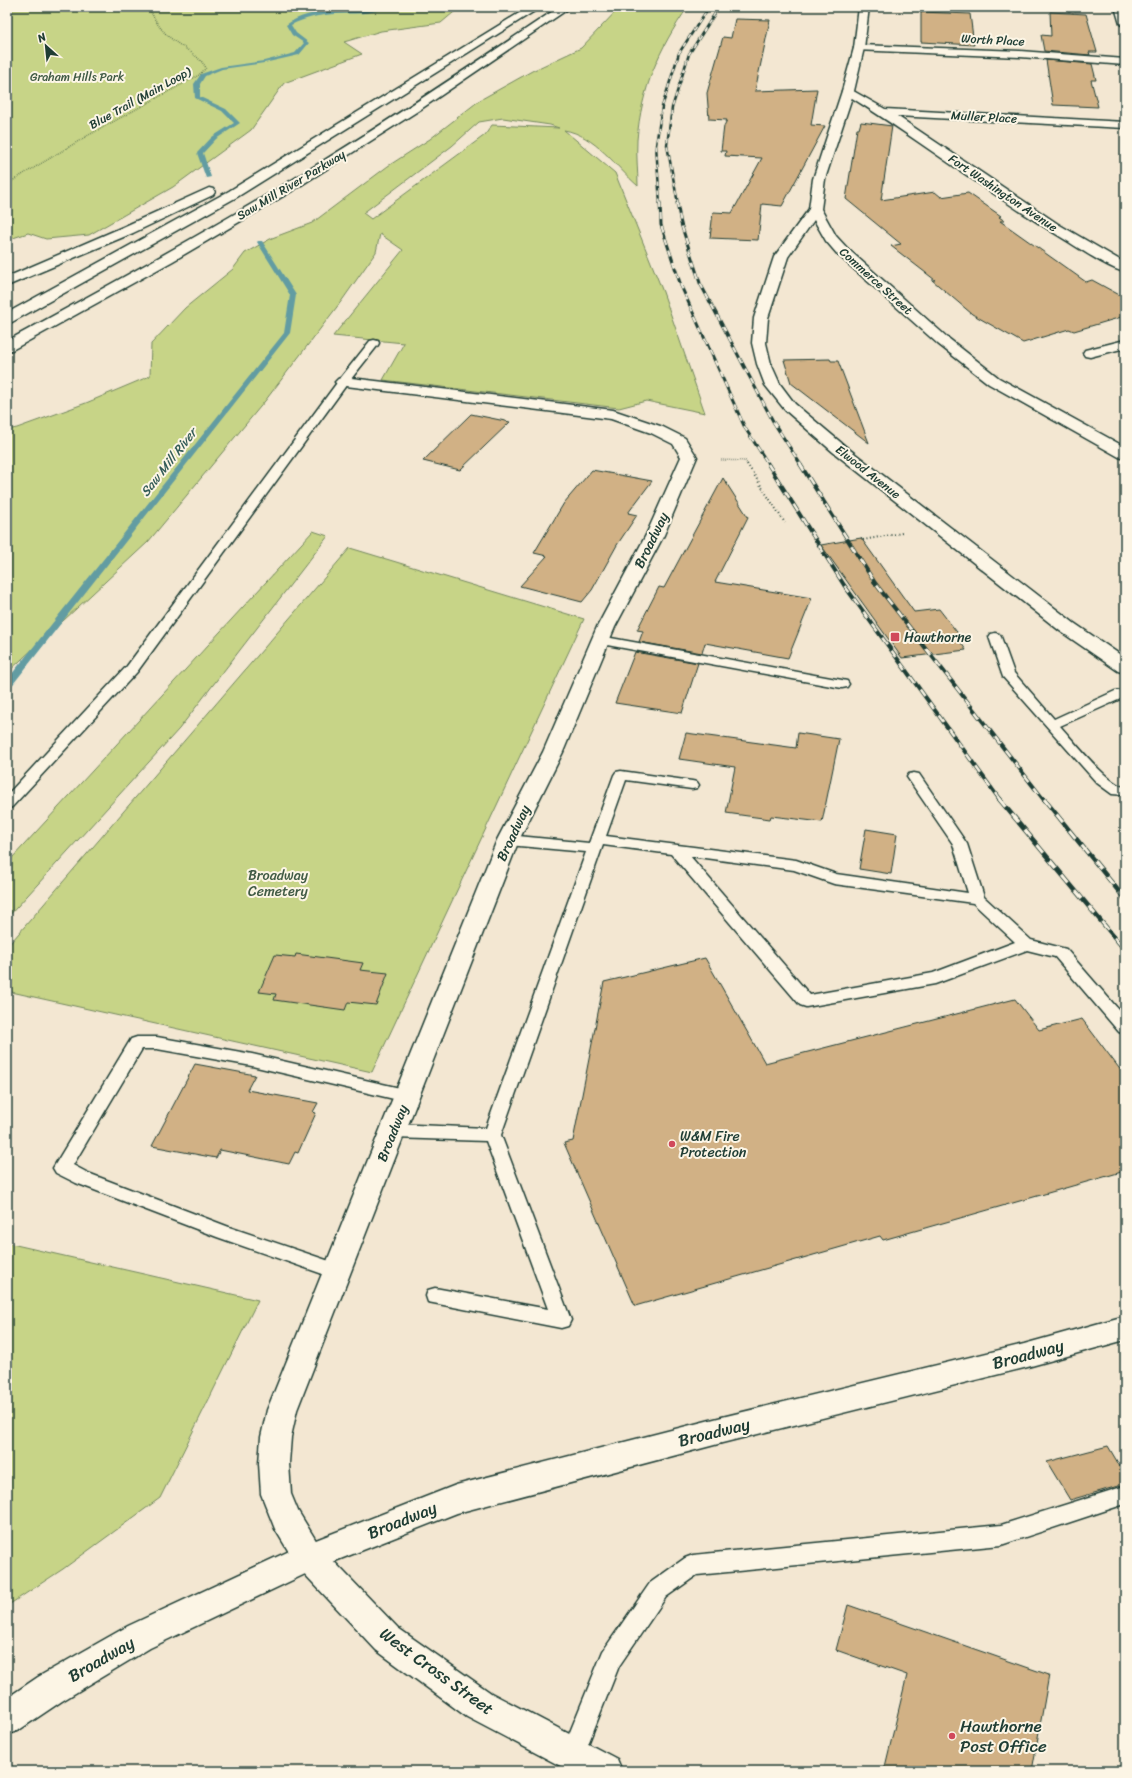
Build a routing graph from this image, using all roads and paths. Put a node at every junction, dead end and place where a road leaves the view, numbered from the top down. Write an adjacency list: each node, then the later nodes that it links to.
1 (149, 7): 13 (path, Blue Trail (Main Loop))
2 (536, 7): 12 (main road, Saw Mill River Parkway)
3 (566, 7): 15 (main road, Saw Mill River Parkway)
4 (864, 7): 7 (main road)
5 (1120, 7): 6 (main road)
6 (1125, 24)
7 (859, 48): 8 (main road, Worth Place); 9 (main road)
8 (1125, 62)
9 (848, 91): 10 (main road, Muller Place); 14 (main road)
10 (884, 112): 11 (main road, Muller Place); 16 (main road, Fort Washington Avenue)
11 (1125, 125)
12 (315, 143): 17 (main road); 18 (main road, Saw Mill River Parkway)
13 (7, 184)
14 (816, 209): 25 (main road, Commerce Street); 32 (main road, Elwood Avenue)
15 (180, 251): 21 (main road, Saw Mill River Parkway); 23 (main road)
16 (1125, 268)
17 (7, 282)
18 (7, 319)
19 (374, 343): 24 (lane)
20 (1125, 344): 22 (main road)
21 (7, 347)
22 (1090, 354)
23 (7, 356)
24 (343, 382): 31 (main road, Broadway); 39 (lane)
25 (1125, 454)
26 (721, 460): 27 (path)
27 (785, 523)
28 (902, 533): 29 (path)
29 (863, 540)
30 (995, 637): 35 (lane)
31 (600, 640): 33 (lane); 40 (main road, Broadway)
32 (1125, 667)
33 (842, 684)
34 (1120, 694): 35 (lane)
35 (1052, 725): 38 (lane)
36 (914, 777): 43 (lane)
37 (692, 785): 41 (lane)
38 (1125, 791)
39 (7, 804)
40 (508, 840): 41 (lane); 46 (main road, Broadway)
41 (596, 844): 42 (lane); 48 (lane)
42 (676, 850): 43 (lane); 44 (lane)
43 (977, 899): 44 (lane)
44 (1026, 944): 45 (lane)
45 (1125, 1028)
46 (407, 1096): 47 (main road, Broadway); 49 (lane)
47 (393, 1130): 48 (lane); 49 (main road, Broadway)
48 (492, 1135): 50 (lane)
49 (338, 1271): 53 (main road, Broadway)
50 (435, 1296)
51 (1125, 1328): 53 (main road, Broadway)
52 (1125, 1495): 55 (lane)
53 (309, 1557): 54 (main road, Broadway); 55 (main road, West Cross Street)
54 (7, 1718)
55 (573, 1754): 56 (main road, West Cross Street)
56 (605, 1771)

